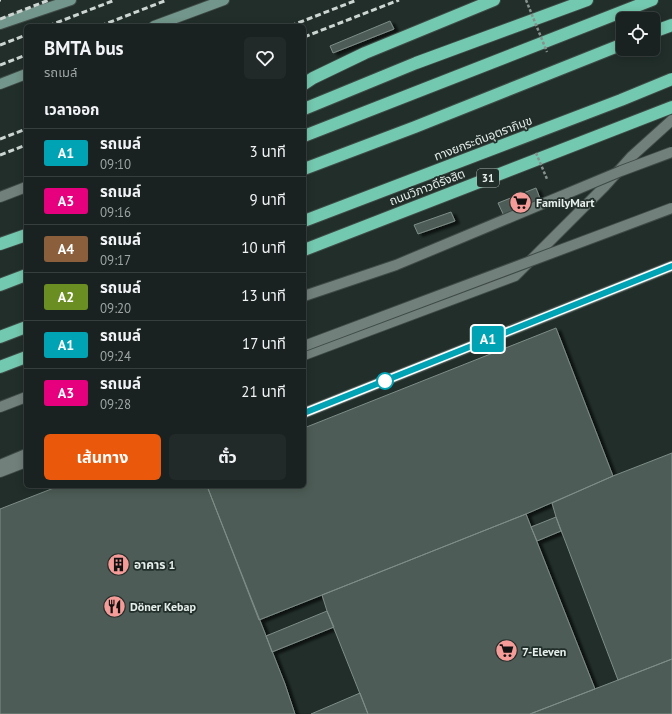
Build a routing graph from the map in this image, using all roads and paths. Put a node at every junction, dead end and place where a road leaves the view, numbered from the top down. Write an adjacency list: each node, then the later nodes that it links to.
1 (71, 0): 6 (main road)
2 (224, 0): 7 (main road)
3 (494, 0): 13 (highway)
4 (587, 0): 16 (highway)
5 (652, 0): 18 (highway)
6 (0, 24)
7 (159, 24)
8 (672, 25): 9 (highway)
9 (660, 29)
10 (616, 47): 20 (highway, bridge)
11 (24, 75): 14 (main road)
12 (672, 79): 24 (highway, ทางยกระดับอุตราภิมุข / 31, bridge)
13 (306, 83)
14 (0, 84)
15 (672, 107): 27 (highway, ถนนวิภาวดีรังสิต / 31)
16 (306, 108)
17 (672, 120): 35 (lane)
18 (306, 135)
19 (672, 152): 31 (lane, bridge)
20 (306, 168)
21 (24, 188): 22 (lane)
22 (0, 197)
23 (672, 208): 34 (lane, bridge)
24 (306, 220)
25 (24, 236): 26 (highway)
26 (0, 244)
27 (306, 249)
28 (672, 266): 40 (lane)
29 (24, 276): 30 (highway)
30 (0, 285)
31 (306, 295)
32 (24, 328): 33 (highway)
33 (0, 337)
34 (306, 345)
35 (306, 354)
36 (24, 358): 37 (highway)
37 (0, 367)
38 (24, 399): 39 (lane)
39 (0, 407)
40 (306, 412)
41 (24, 455): 43 (lane)
42 (24, 463): 44 (lane)
43 (0, 465)
44 (0, 472)

